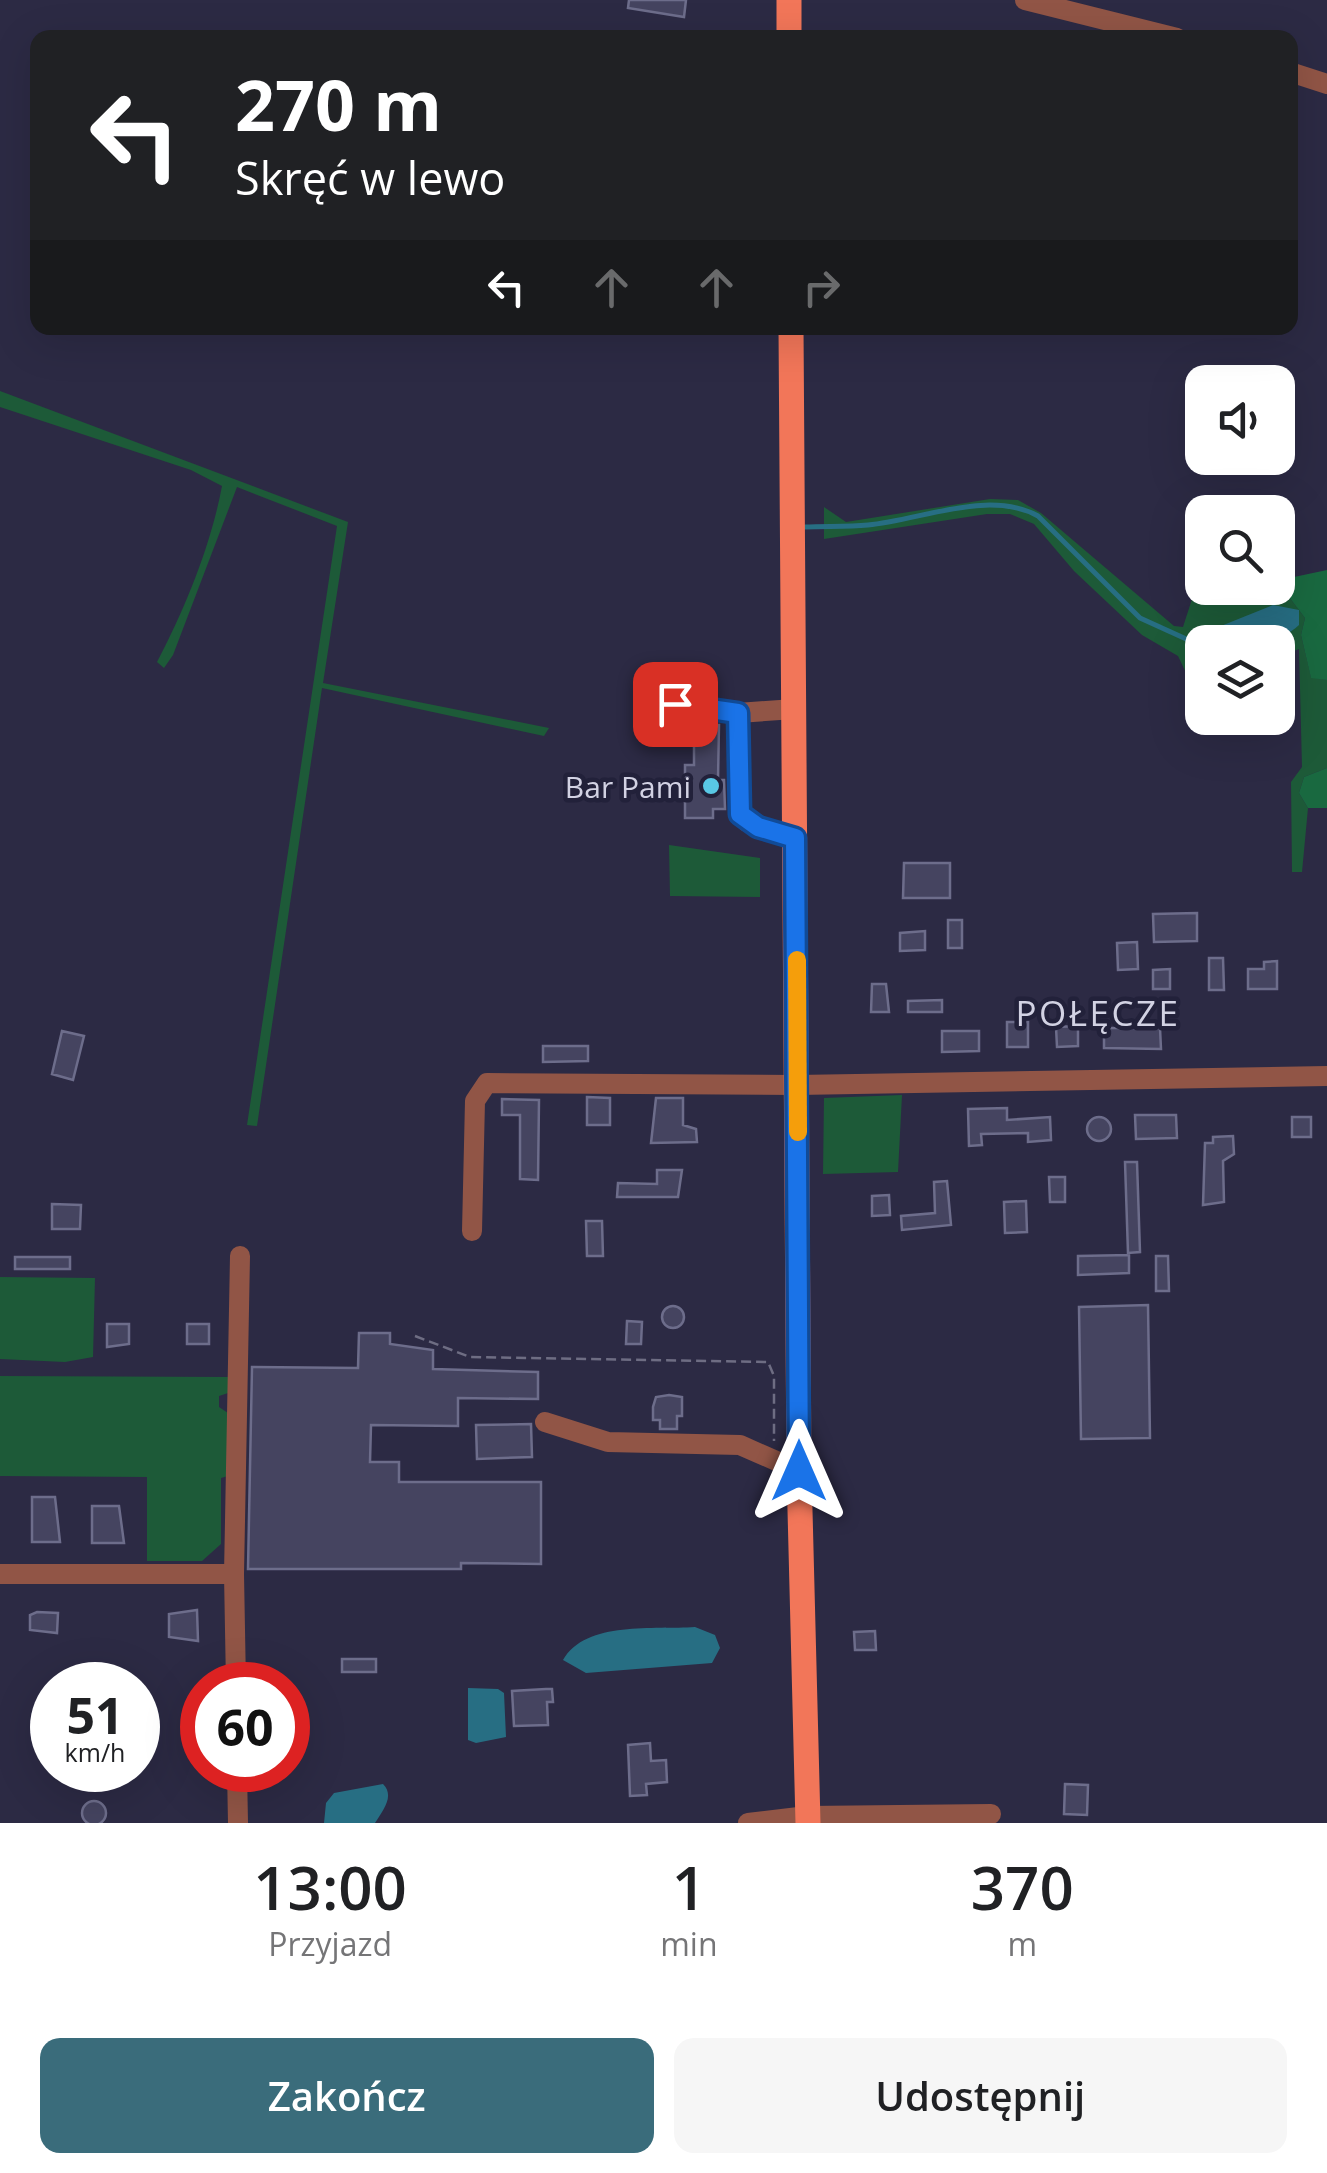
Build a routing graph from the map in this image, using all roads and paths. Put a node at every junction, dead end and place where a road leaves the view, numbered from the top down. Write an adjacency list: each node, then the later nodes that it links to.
1 (789, 0): 3 (main road)
2 (1026, 0): 4 (street)
3 (789, 30)
4 (1144, 30)
5 (1298, 75): 6 (street)
6 (1327, 84)
7 (791, 335): 9 (main road)
8 (644, 699): 10 (street)
9 (794, 708): 10 (street); 11 (main road)
10 (738, 713): 11 (street)
11 (795, 838): 13 (main road)
12 (1327, 1076): 13 (street)
13 (798, 1085): 14 (street); 18 (main road)
14 (472, 1231)
15 (240, 1256): 20 (street)
16 (415, 1336): 18 (path)
17 (546, 1422): 18 (street)
18 (789, 1466): 24 (main road)
19 (0, 1574): 20 (street)
20 (234, 1574): 21 (street)
21 (236, 1662)
22 (238, 1792): 25 (street)
23 (990, 1814): 24 (street)
24 (807, 1819): 26 (street)
25 (238, 1823)
26 (748, 1823)

